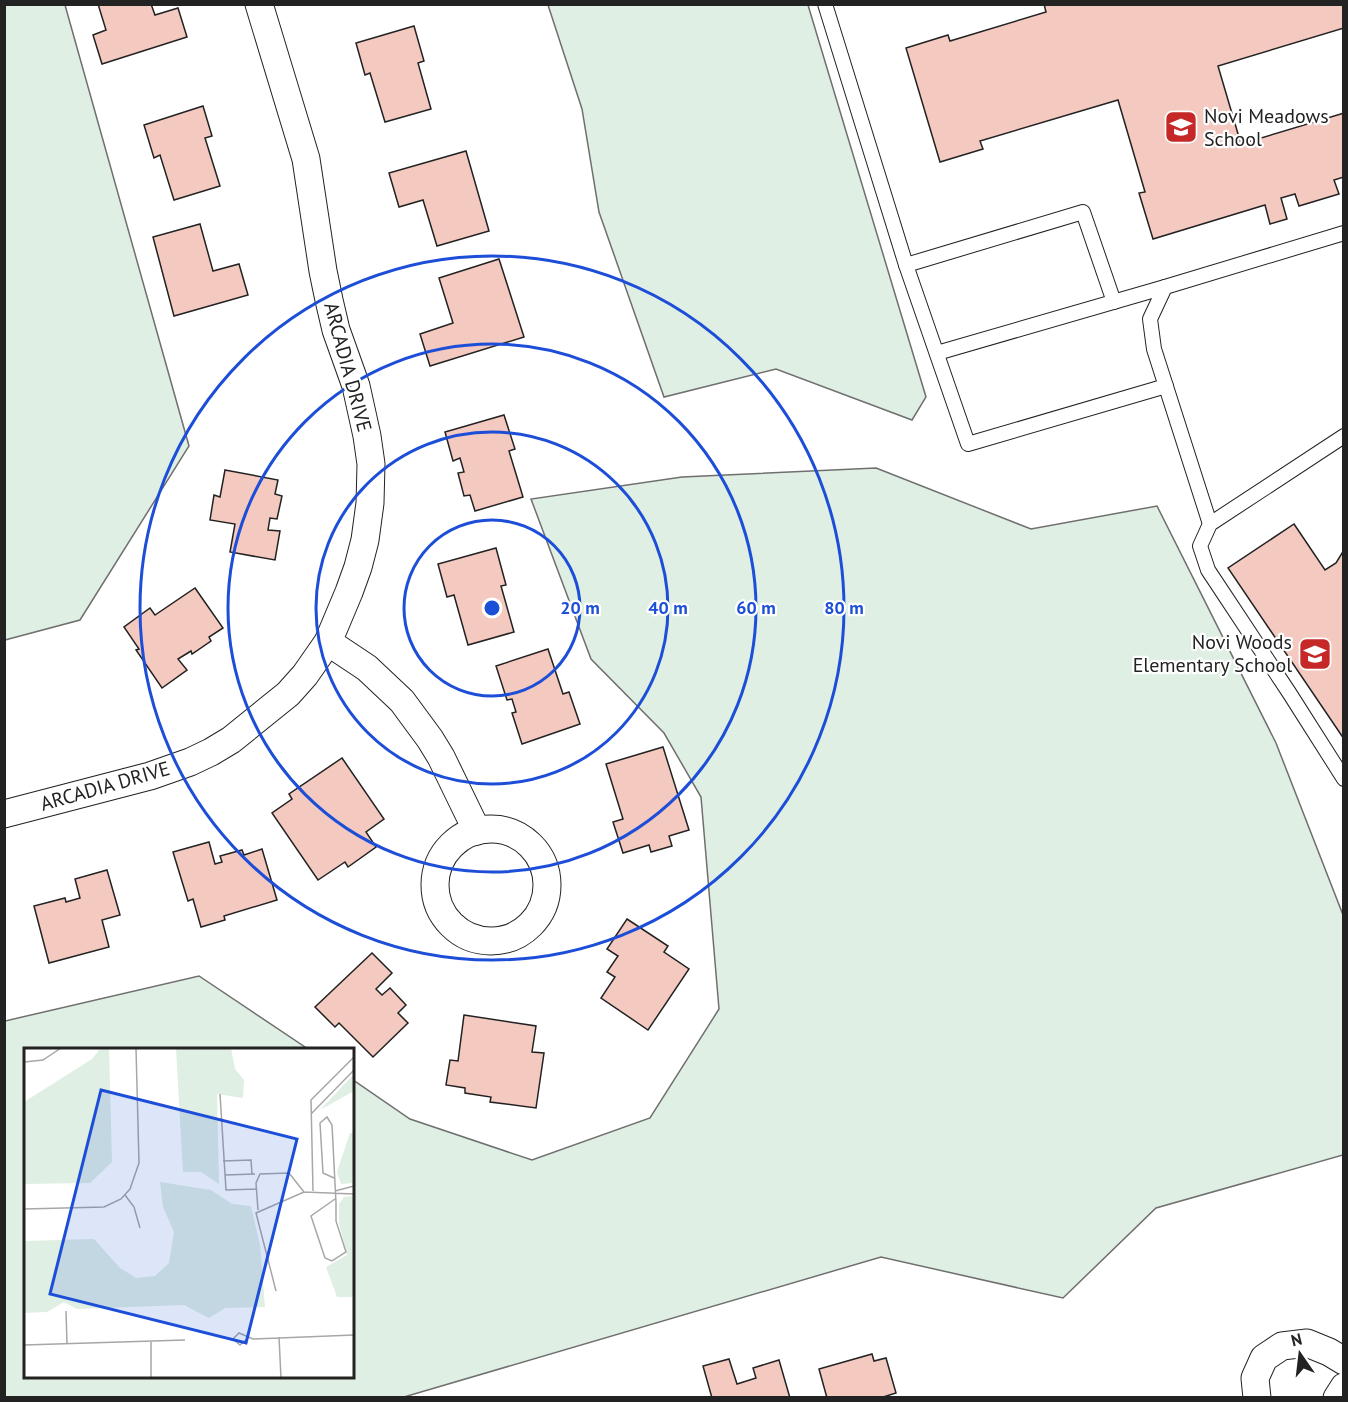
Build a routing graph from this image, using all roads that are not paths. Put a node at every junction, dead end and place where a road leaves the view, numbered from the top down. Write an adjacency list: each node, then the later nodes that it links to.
1 (259, 4): 11 (street, ARCADIA DRIVE)
2 (825, 4): 4 (lane)
3 (1344, 233): 5 (lane)
4 (906, 265): 6 (lane); 7 (lane)
5 (1165, 287): 6 (lane); 8 (lane)
6 (1114, 302): 7 (lane)
7 (937, 353): 8 (lane)
8 (1166, 386): 10 (lane)
9 (1344, 436): 10 (lane)
10 (1210, 524): 12 (lane)
11 (328, 642): 13 (street, ARCADIA DRIVE); 14 (street)
12 (1344, 779)
13 (4, 814)
14 (477, 831): 14 (street)
15 (1344, 1361): 17 (street)
16 (1344, 1387): 18 (street)
17 (1257, 1398)
18 (1337, 1398)

